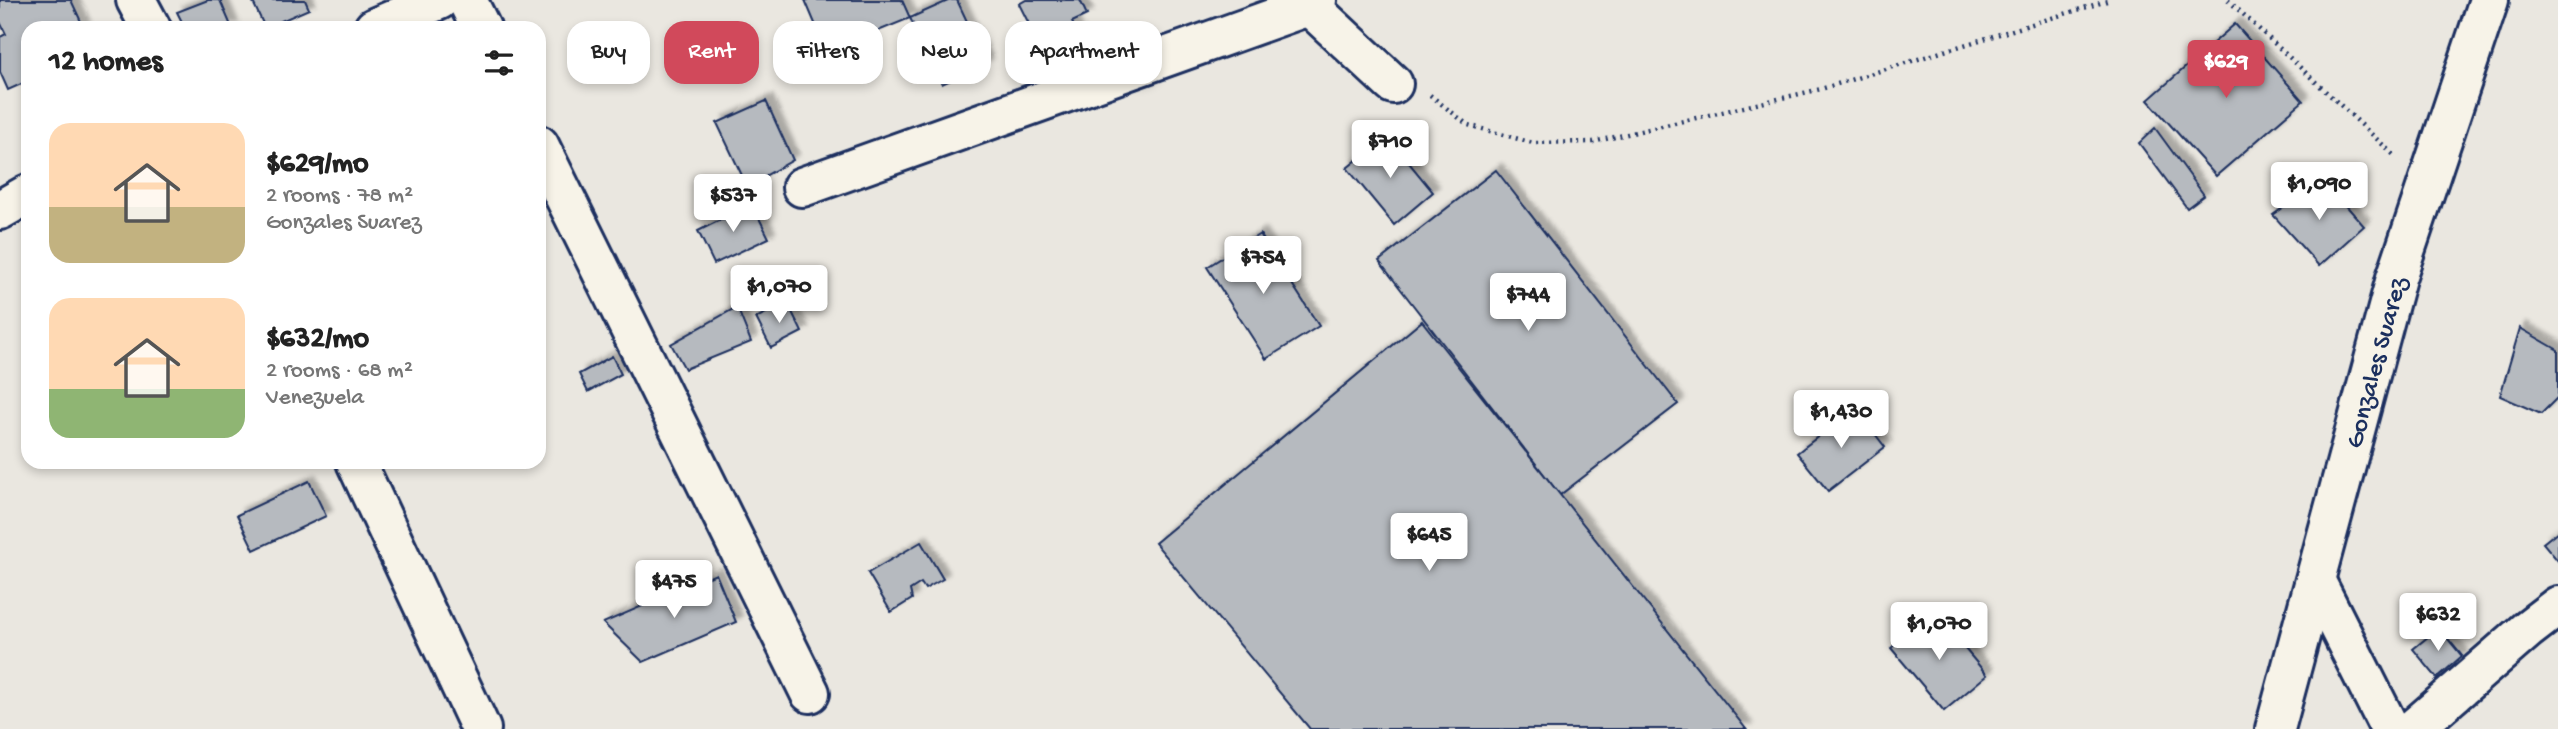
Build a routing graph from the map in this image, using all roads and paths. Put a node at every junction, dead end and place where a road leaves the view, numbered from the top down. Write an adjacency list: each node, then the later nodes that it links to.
1 (136, 0): 8 (street)
2 (467, 0): 10 (street)
3 (2110, 0): 11 (path)
4 (2228, 0): 14 (path)
5 (2489, 0): 14 (street, Gonzales Suarez)
6 (1309, 2): 11 (street); 13 (street)
7 (425, 3): 9 (street)
8 (147, 21)
9 (388, 21)
10 (478, 21)
11 (1392, 84)
12 (546, 159): 20 (street)
13 (802, 187)
14 (2427, 187): 18 (street, Gonzales Suarez)
15 (21, 198): 16 (street)
16 (0, 209)
17 (359, 469): 21 (street)
18 (2316, 582): 22 (street, Gonzales Suarez); 23 (street)
19 (2558, 606): 24 (street)
20 (810, 693)
21 (481, 729)
22 (2275, 729)
23 (2390, 729)
24 (2413, 729)

